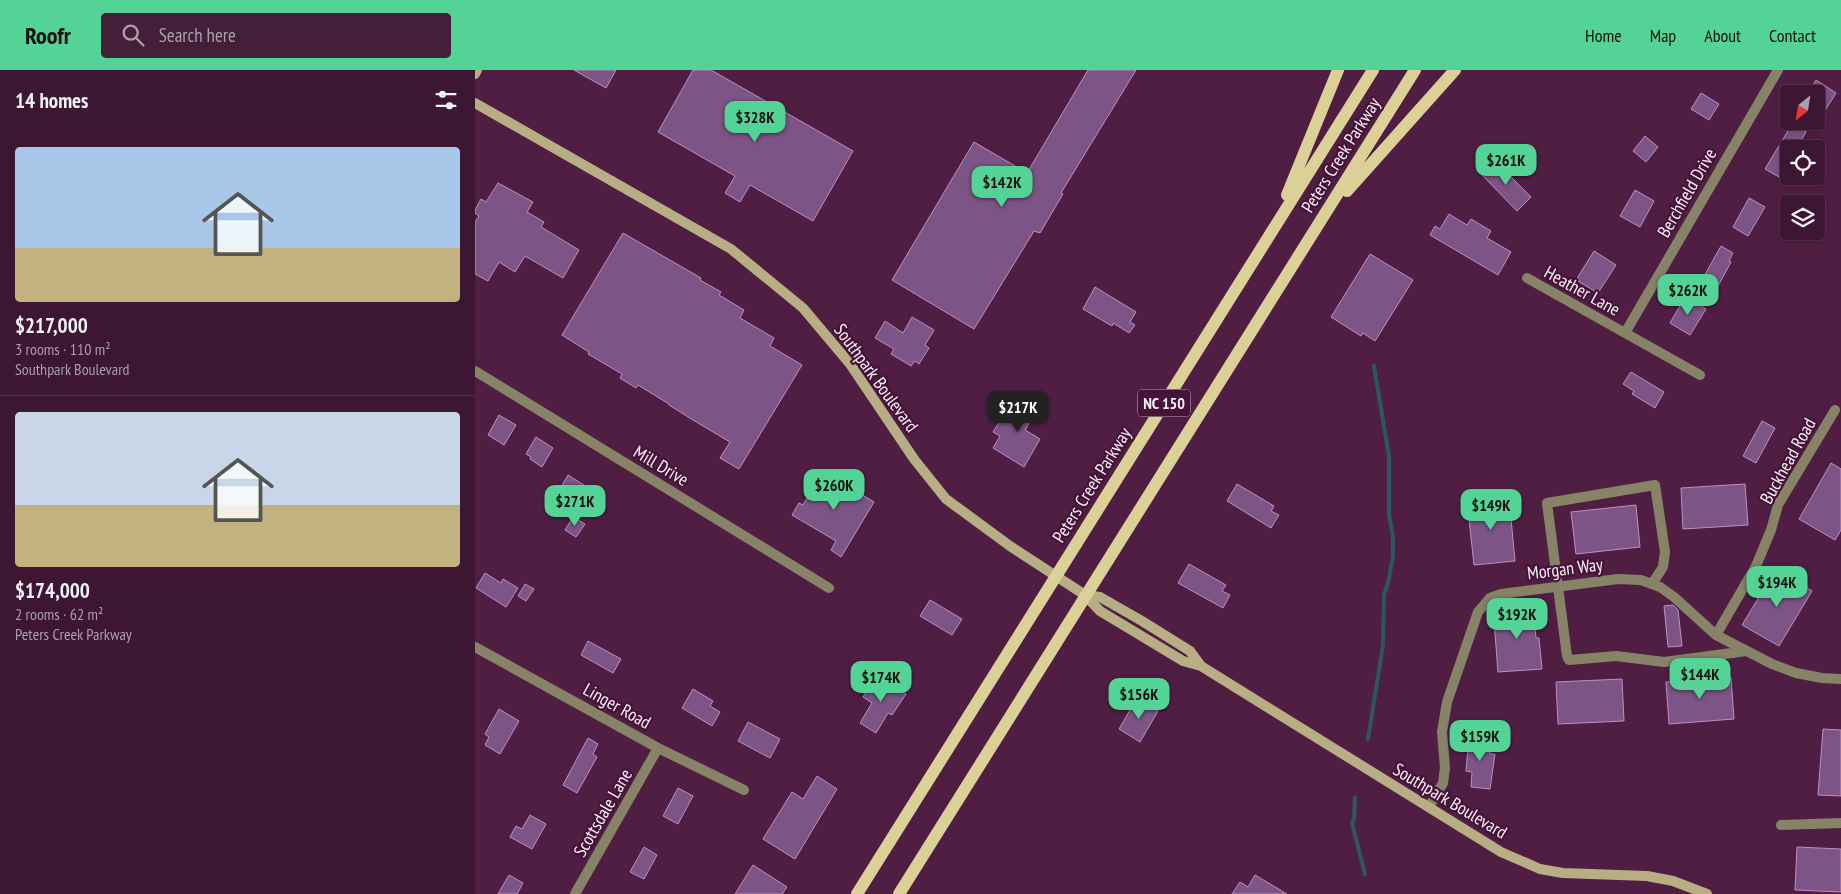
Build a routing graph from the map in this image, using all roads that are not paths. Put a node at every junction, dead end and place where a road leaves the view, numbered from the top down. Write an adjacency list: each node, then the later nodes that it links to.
1 (477, 70): 7 (street)
2 (1338, 70): 10 (main road)
3 (1373, 70): 10 (main road, Peters Creek Parkway / NC 150)
4 (1415, 70): 9 (main road, Peters Creek Parkway / NC 150)
5 (1455, 70): 9 (main road)
6 (1778, 70): 12 (street, Berchfield Drive)
7 (475, 74)
8 (475, 103): 16 (street, Southpark Boulevard)
9 (1319, 223): 20 (main road, Peters Creek Parkway / NC 150)
10 (1273, 230): 16 (main road, Peters Creek Parkway / NC 150)
11 (1527, 278): 12 (street, Heather Lane)
12 (1625, 333): 14 (street, Heather Lane)
13 (475, 372): 19 (street, Mill Drive)
14 (1700, 375)
15 (1835, 410): 21 (street, Buckhead Road)
16 (1056, 575): 20 (street, Southpark Boulevard); 31 (main road, Peters Creek Parkway / NC 150)
17 (1652, 584): 18 (street, Morgan Way); 18 (street); 21 (street, Morgan Way)
18 (1558, 586): 23 (street); 27 (street, Morgan Way)
19 (829, 588)
20 (1085, 595): 27 (street, Southpark Boulevard); 32 (main road, Peters Creek Parkway / NC 150)
21 (1716, 635): 23 (street, Morgan Way)
22 (475, 647): 25 (street, Linger Road)
23 (1747, 651): 24 (street, Morgan Way)
24 (1841, 679)
25 (658, 748): 26 (street, Linger Road); 30 (street, Scottsdale Lane)
26 (744, 790)
27 (1429, 807): 33 (street, Southpark Boulevard)
28 (1841, 823): 29 (street)
29 (1781, 825)
30 (575, 894)
31 (857, 894)
32 (899, 894)
33 (1707, 894)

